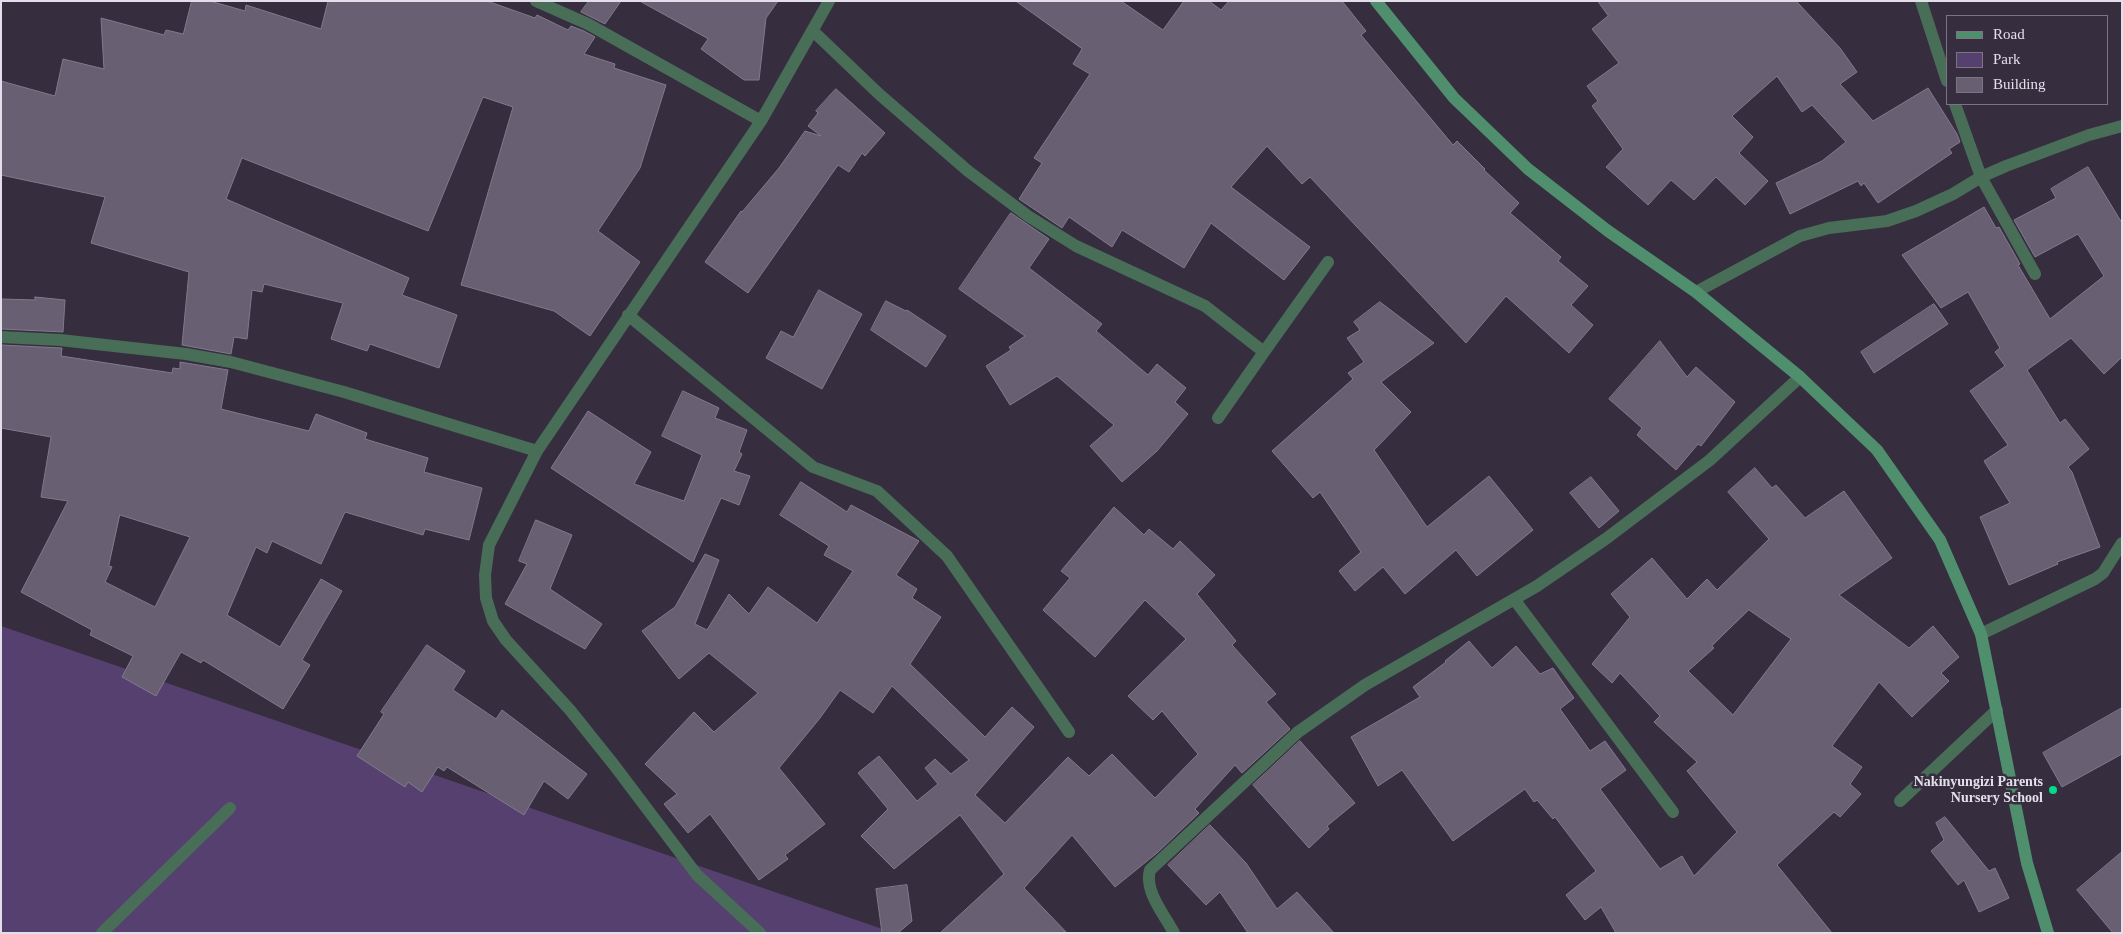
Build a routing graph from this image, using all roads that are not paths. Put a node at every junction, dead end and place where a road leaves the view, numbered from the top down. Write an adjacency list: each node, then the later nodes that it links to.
1 (536, 1): 8 (street)
2 (830, 1): 5 (street)
3 (1376, 1): 13 (street)
4 (1921, 1): 6 (street)
5 (813, 31): 8 (street); 16 (street)
6 (1946, 78)
7 (1955, 105): 10 (street)
8 (761, 121): 14 (street)
9 (2122, 126): 10 (street)
10 (1981, 177): 12 (street); 13 (street)
11 (1328, 262): 16 (street)
12 (2035, 274)
13 (1696, 292): 17 (street)
14 (628, 315): 19 (street); 24 (street)
15 (1, 337): 19 (street)
16 (1264, 352): 18 (street)
17 (1800, 377): 21 (street); 22 (street)
18 (1218, 418)
19 (537, 451): 29 (street)
20 (2122, 543): 22 (street)
21 (1514, 599): 27 (street); 30 (street)
22 (1981, 634): 23 (street)
23 (1996, 710): 25 (street); 31 (street)
24 (1069, 732)
25 (1900, 801)
26 (230, 808): 28 (street)
27 (1673, 812)
28 (102, 933)
29 (760, 933)
30 (1174, 933)
31 (2048, 933)

